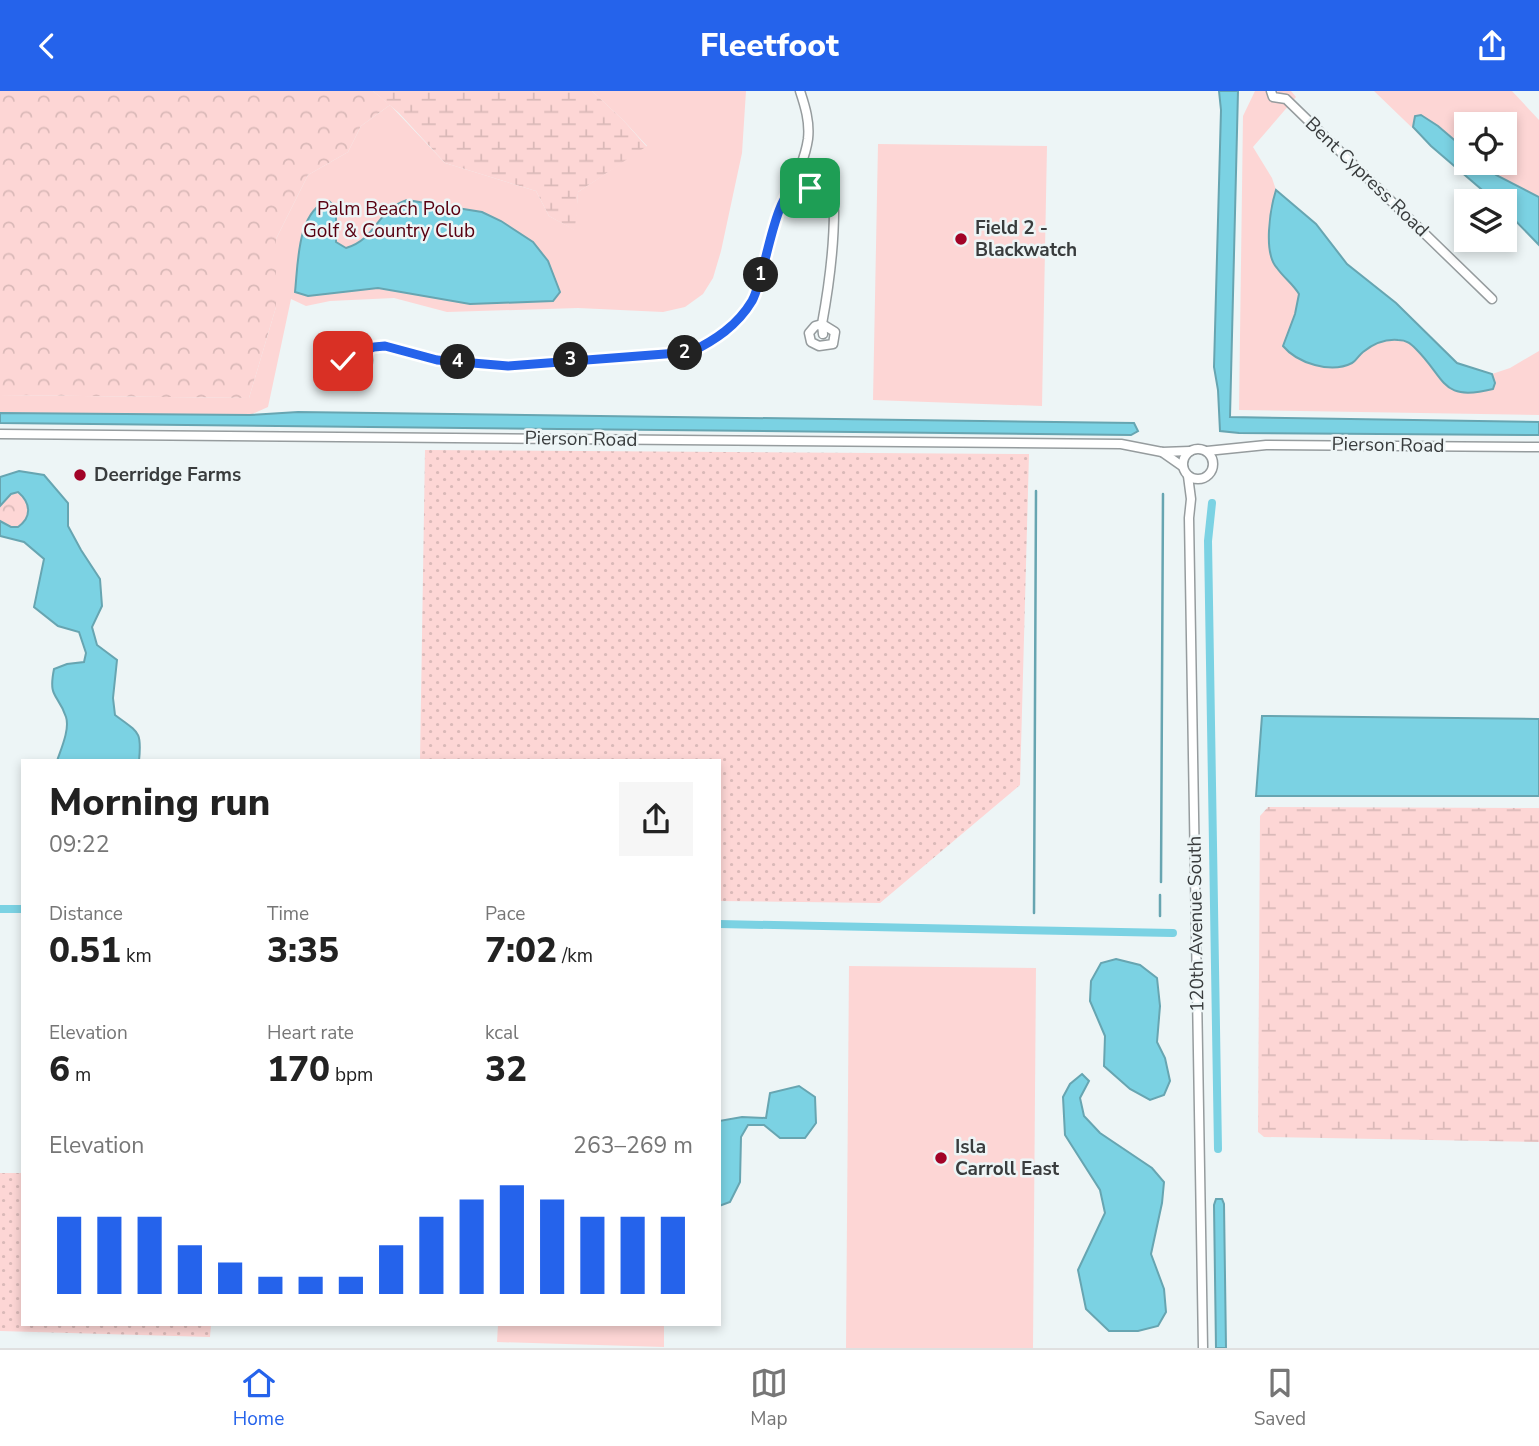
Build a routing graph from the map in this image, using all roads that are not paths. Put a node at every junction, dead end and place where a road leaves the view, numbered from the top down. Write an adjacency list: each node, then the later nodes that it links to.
1 (800, 91): 6 (street)
2 (1270, 91): 4 (street, Bent Cypress Road)
3 (834, 210): 5 (street)
4 (1492, 299)
5 (823, 329)
6 (365, 351)
7 (0, 434): 12 (street, Pierson Road)
8 (1539, 447): 9 (street, Pierson Road)
9 (1238, 450): 11 (street, Pierson Road); 13 (street, Pierson Road)
10 (1190, 451): 11 (street); 12 (street, Pierson Road); 14 (street)
11 (1207, 451): 13 (street)
12 (1162, 452): 14 (street, Pierson Road)
13 (1213, 464): 16 (street)
14 (1182, 466): 15 (street)
15 (1188, 476): 16 (street); 17 (street, 120th Avenue South)
16 (1201, 479): 17 (street, 120th Avenue South)
17 (1191, 499): 18 (street, 120th Avenue South)
18 (1203, 1348)

